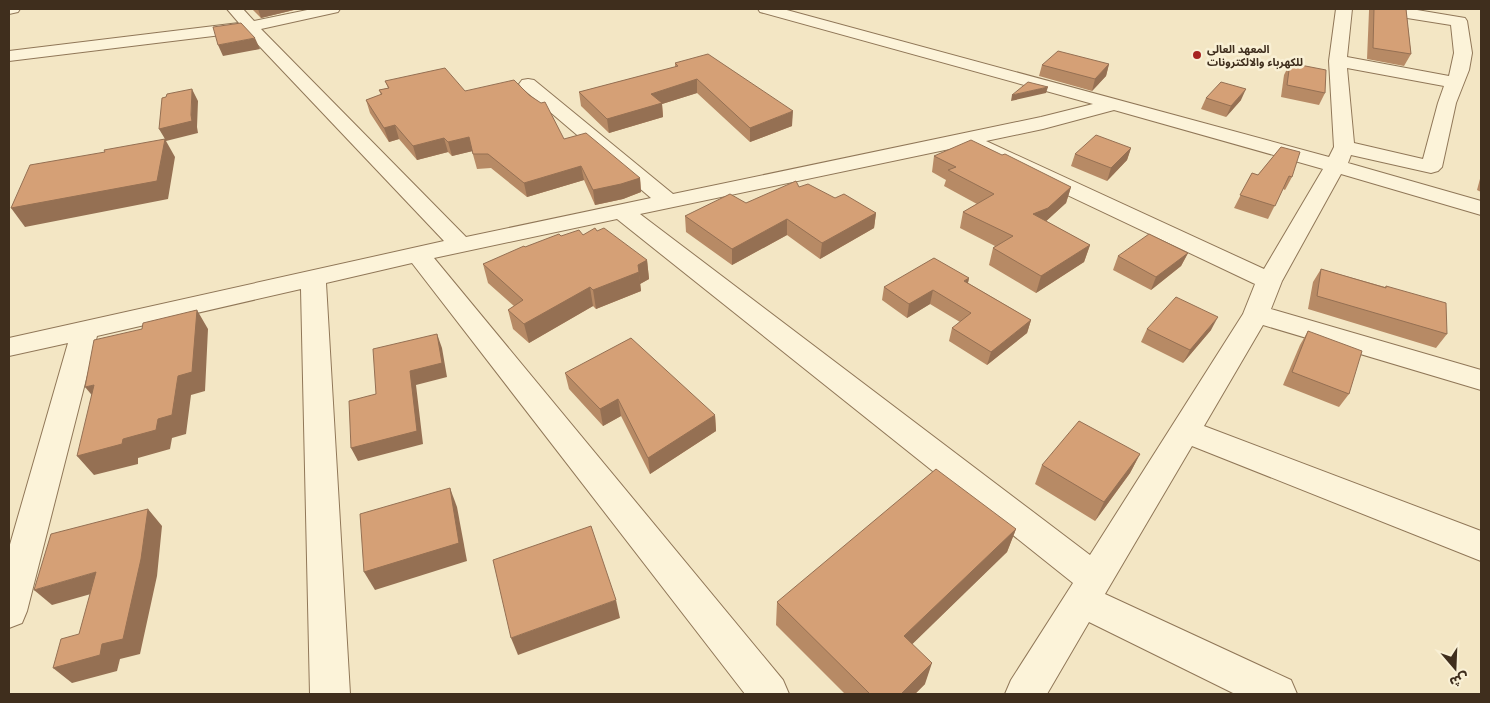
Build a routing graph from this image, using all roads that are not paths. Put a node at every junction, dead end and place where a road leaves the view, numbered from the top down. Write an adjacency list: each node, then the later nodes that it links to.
1 (235, 9): 6 (street)
2 (332, 9): 6 (street)
3 (766, 9): 11 (street)
4 (1344, 9): 8 (street)
5 (1382, 9): 9 (street)
6 (250, 27): 7 (street); 17 (street)
7 (9, 56)
8 (1338, 61): 9 (street); 13 (street)
9 (1456, 83): 13 (street)
10 (528, 84): 14 (street)
11 (1111, 105): 12 (street); 13 (street)
12 (966, 139): 14 (street); 20 (street)
13 (1340, 157): 15 (street); 20 (street)
14 (669, 202): 16 (street)
15 (1481, 208)
16 (621, 212): 17 (street); 27 (street)
17 (461, 245): 18 (street)
18 (418, 255): 19 (street); 30 (street)
19 (313, 278): 22 (street); 29 (street)
20 (1269, 280): 21 (street)
21 (1256, 314): 24 (street); 25 (street)
22 (85, 330): 23 (street); 28 (street)
23 (9, 347)
24 (1481, 380)
25 (1184, 432): 26 (street); 27 (street)
26 (1481, 546)
27 (1088, 590): 31 (street); 32 (street)
28 (9, 611)
29 (330, 694)
30 (769, 694)
31 (1025, 694)
32 (1277, 694)

